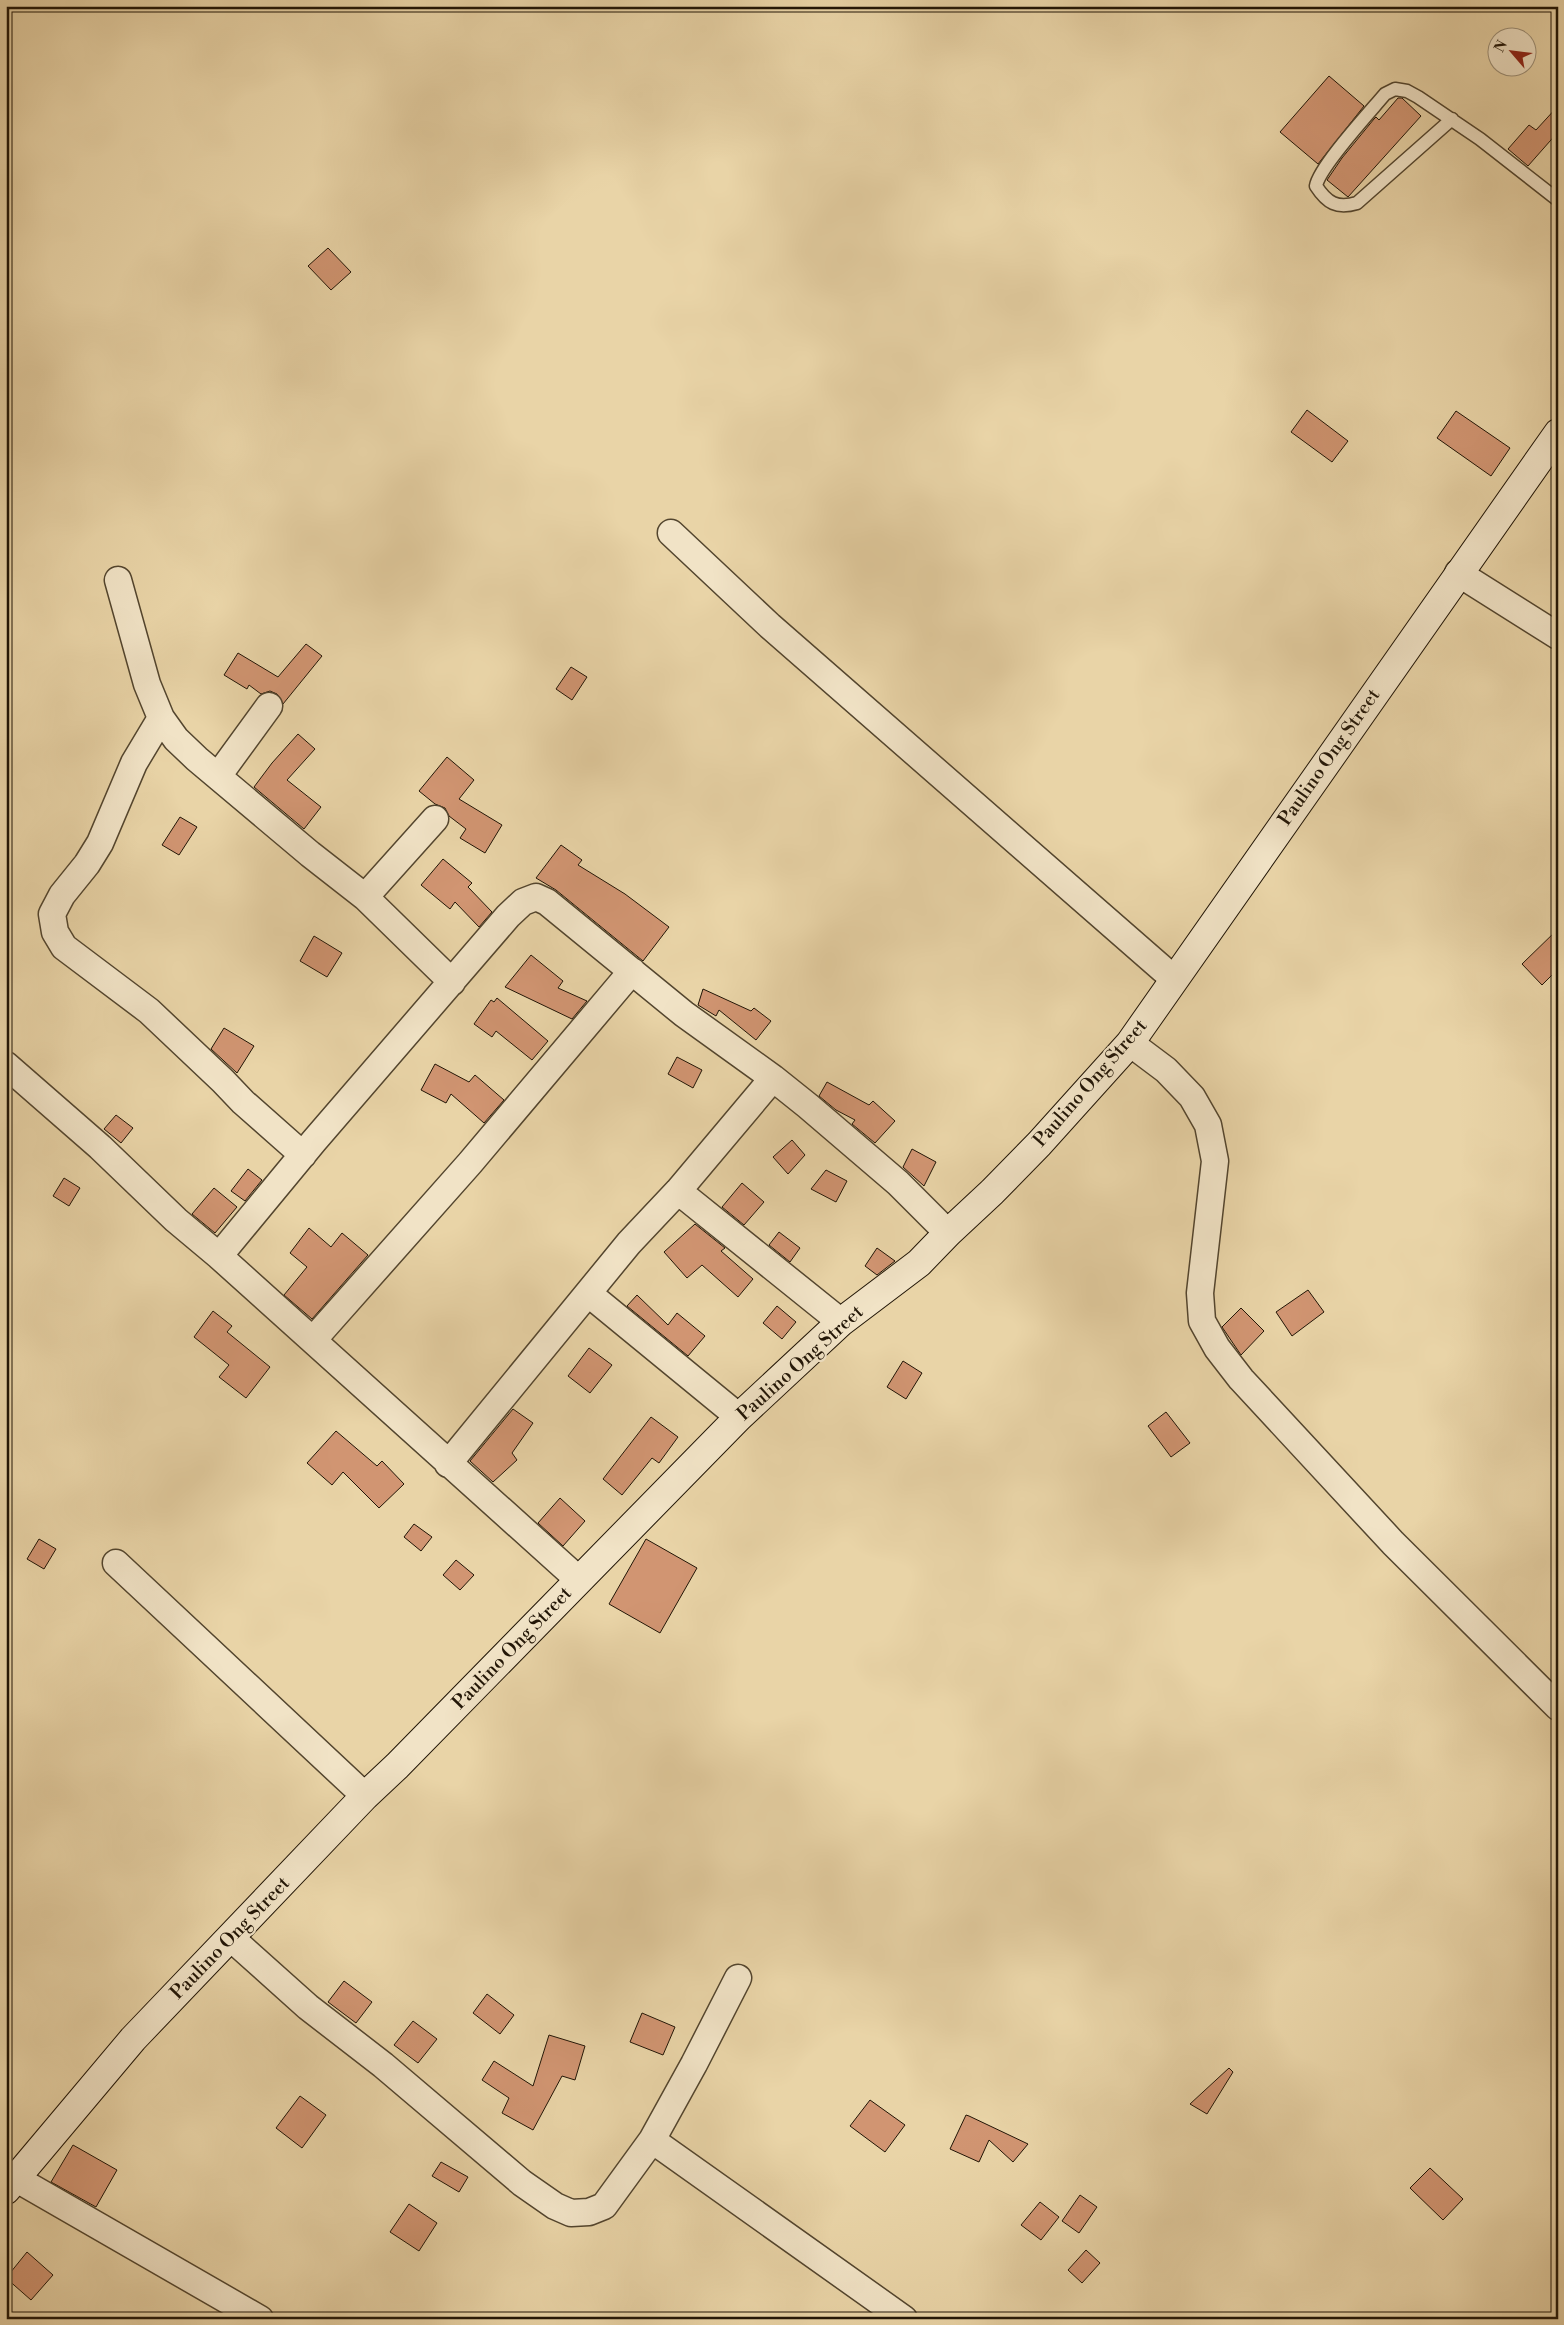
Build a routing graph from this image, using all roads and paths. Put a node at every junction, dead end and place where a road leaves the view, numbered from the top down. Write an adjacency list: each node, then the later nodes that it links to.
1 (1452, 119): 1 (lane); 2 (lane)
2 (1558, 200)
3 (1558, 433): 5 (street, Paulino Ong Street)
4 (671, 533): 14 (street)
5 (1458, 573): 7 (street); 14 (street, Paulino Ong Street)
6 (118, 580): 9 (street)
7 (1558, 636)
8 (269, 706): 10 (street)
9 (161, 718): 10 (street); 19 (street)
10 (218, 776): 12 (street)
11 (435, 819): 12 (street)
12 (364, 897): 15 (street)
13 (632, 971): 15 (street); 18 (street); 25 (street)
14 (1174, 979): 16 (street, Paulino Ong Street)
15 (452, 982): 19 (street)
16 (1130, 1043): 21 (street, Paulino Ong Street); 30 (street)
17 (6, 1065): 22 (street)
18 (773, 1078): 20 (street); 21 (street)
19 (303, 1155): 22 (street)
20 (678, 1191): 23 (street); 24 (street)
21 (948, 1233): 24 (street, Paulino Ong Street)
22 (219, 1256): 25 (street)
23 (589, 1294): 26 (street); 27 (street)
24 (841, 1322): 26 (street, Paulino Ong Street)
25 (313, 1340): 27 (street)
26 (739, 1416): 29 (street, Paulino Ong Street)
27 (448, 1464): 29 (street)
28 (116, 1564): 31 (street)
29 (579, 1580): 31 (street, Paulino Ong Street)
30 (1558, 1707)
31 (365, 1796): 32 (street, Paulino Ong Street)
32 (231, 1938): 34 (street); 35 (street, Paulino Ong Street)
33 (738, 1978): 34 (street)
34 (652, 2140): 37 (street)
35 (11, 2184): 36 (street)
36 (260, 2319)
37 (904, 2319)

